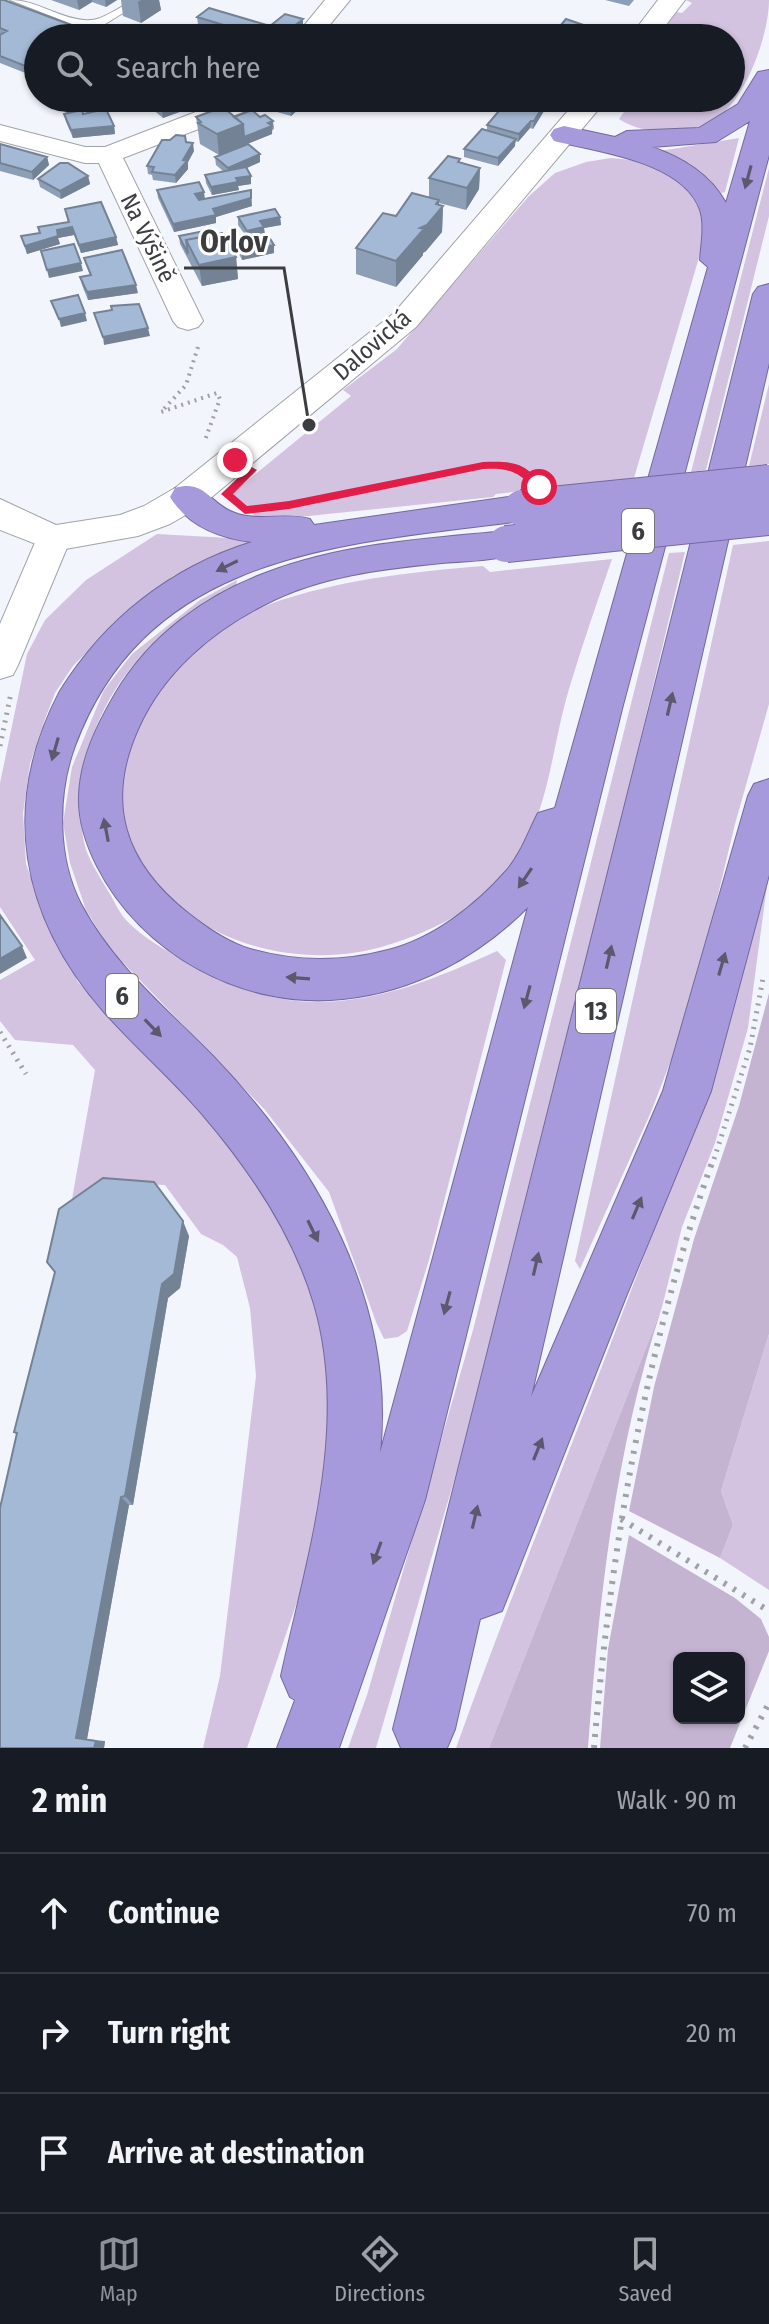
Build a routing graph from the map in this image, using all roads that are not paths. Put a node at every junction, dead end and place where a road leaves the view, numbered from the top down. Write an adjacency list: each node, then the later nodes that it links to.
1 (16, 0): 2 (lane)
2 (138, 0)
3 (338, 0): 5 (street)
4 (672, 0): 6 (street)
5 (318, 24)
6 (653, 24)
7 (769, 76): 11 (highway)
8 (769, 102): 16 (highway, one-way to 16)
9 (221, 112): 15 (street)
10 (589, 112): 14 (street, Dalovická)
11 (745, 112)
12 (745, 112): 14 (highway)
13 (0, 133): 15 (street)
14 (580, 138): 16 (highway); 20 (street, Dalovická)
15 (108, 155): 18 (street, Na Výšině)
16 (716, 294): 26 (highway)
17 (769, 294): 28 (highway, 13, one-way to 17)
18 (188, 321)
19 (769, 483): 21 (highway, 6, bridge)
20 (188, 497): 21 (highway); 24 (street, Dalovická)
21 (520, 510): 23 (highway, 6, bridge); 26 (highway, 6, one-way to 21); 29 (highway, 6, one-way to 29)
22 (0, 512): 24 (street)
23 (769, 517)
24 (54, 538): 25 (street)
25 (0, 665)
26 (603, 705): 30 (highway, one-way to 30)
27 (769, 796): 28 (highway, one-way to 27)
28 (421, 1738)
29 (296, 1748)
30 (308, 1748)

